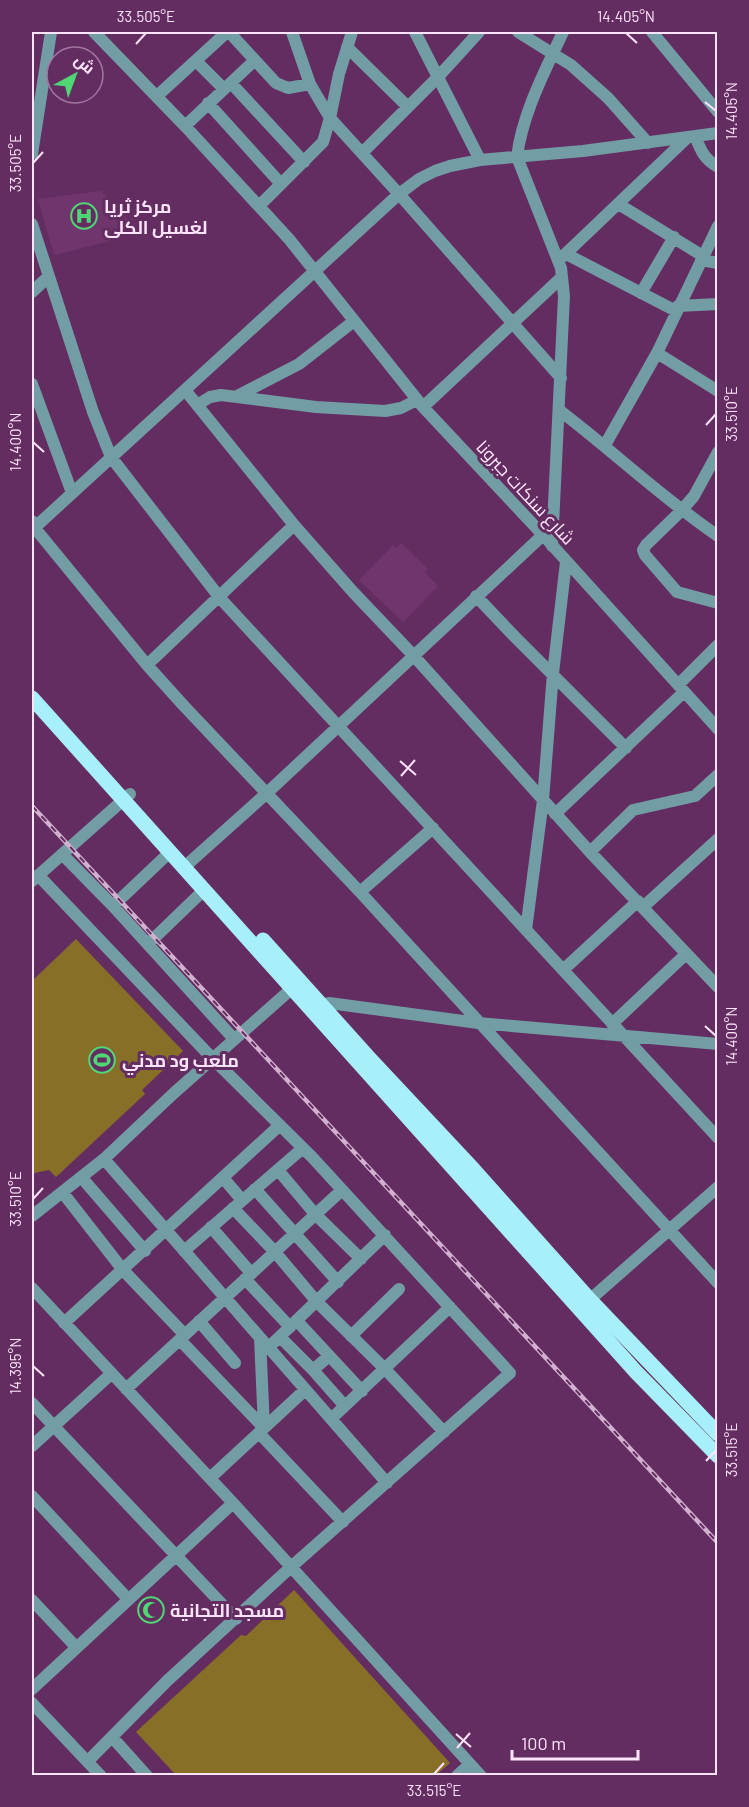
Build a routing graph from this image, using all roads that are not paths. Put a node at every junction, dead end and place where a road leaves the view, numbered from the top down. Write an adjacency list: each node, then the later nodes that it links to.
1 (51, 32): 18 (street)
2 (94, 32): 19 (street, شارع سنكات جبرونا)
3 (228, 32): 13 (street); 14 (street)
4 (292, 32): 16 (street)
5 (352, 32): 11 (street)
6 (415, 32): 15 (street)
7 (479, 32): 15 (street)
8 (518, 32): 12 (street)
9 (563, 32): 12 (street)
10 (652, 32): 22 (street)
11 (347, 47): 21 (street); 23 (street)
12 (554, 53): 27 (street); 30 (street)
13 (255, 60): 16 (street); 17 (street)
14 (196, 61): 17 (street); 19 (street)
15 (438, 77): 21 (street); 31 (street)
16 (310, 84): 23 (street)
17 (227, 86): 20 (street); 32 (street)
18 (36, 89): 29 (street)
19 (157, 96): 24 (street, شارع سنكات جبرونا)
20 (208, 104): 24 (street); 34 (street)
21 (408, 107): 28 (street)
22 (717, 112)
23 (330, 118): 28 (street); 32 (street)
24 (185, 126): 37 (street, شارع سنكات جبرونا)
25 (717, 133): 26 (street)
26 (692, 137): 27 (street); 33 (street); 36 (street)
27 (648, 143): 30 (street)
28 (362, 153): 35 (street)
29 (32, 154)
30 (517, 157): 31 (street); 41 (street)
31 (480, 160): 35 (street)
32 (304, 162): 34 (street)
33 (717, 167)
34 (281, 184): 37 (street)
35 (399, 194): 44 (street); 52 (street)
36 (620, 205): 40 (street); 41 (street)
37 (259, 206): 44 (street, شارع سنكات جبرونا)
38 (32, 224): 46 (street)
39 (717, 226): 42 (street)
40 (674, 237): 42 (street); 48 (street)
41 (562, 257): 45 (street); 48 (street)
42 (702, 258): 43 (street); 50 (street)
43 (717, 263)
44 (316, 272): 51 (street, شارع سنكات جبرونا); 56 (street)
45 (562, 276): 52 (street); 54 (street)
46 (48, 277): 47 (street); 64 (street)
47 (32, 292)
48 (641, 293): 50 (street)
49 (717, 304): 50 (street)
50 (677, 308): 53 (street)
51 (354, 321): 58 (street); 59 (street, شارع سنكات جبرونا)
52 (511, 323): 54 (street); 59 (street)
53 (657, 353): 57 (street); 62 (street)
54 (561, 378): 61 (street)
55 (32, 384): 65 (street)
56 (185, 390): 60 (street); 64 (street)
57 (717, 391)
58 (236, 396): 59 (street); 60 (street)
59 (420, 403): 69 (street, شارع سنكات جبرونا)
60 (197, 405): 67 (street)
61 (560, 410): 62 (street); 71 (street)
62 (605, 445): 66 (street)
63 (717, 452): 66 (street)
64 (111, 457): 65 (street); 74 (street)
65 (72, 492): 68 (street)
66 (681, 511): 70 (street); 75 (street)
67 (294, 525): 74 (street); 77 (street)
68 (32, 526): 78 (street)
69 (543, 535): 71 (street, شارع سنكات جبرونا); 73 (street)
70 (717, 536)
71 (552, 546): 72 (street, شارع سنكات جبرونا)
72 (566, 562): 79 (street); 81 (street, شارع سنكات جبرونا)
73 (476, 596): 77 (street); 79 (street)
74 (220, 598): 78 (street); 83 (street)
75 (717, 603)
76 (717, 645): 81 (street)
77 (413, 655): 83 (street); 89 (street)
78 (147, 665): 87 (street)
79 (552, 673): 85 (street); 89 (street)
80 (32, 684): 88 (main road)
81 (681, 688): 84 (street, شارع سنكات جبرونا); 85 (street)
82 (32, 698): 88 (main road)
83 (339, 726): 87 (street); 91 (street)
84 (717, 729)
85 (626, 748): 90 (street)
86 (717, 775): 94 (street)
87 (267, 793): 96 (street); 99 (street)
88 (127, 797): 93 (main road); 95 (street); 96 (main road)
89 (543, 800): 90 (street); 102 (street)
90 (555, 814): 94 (street)
91 (433, 828): 99 (street); 102 (street)
92 (715, 846): 100 (street)
93 (170, 852): 98 (main road); 101 (street)
94 (590, 852): 100 (street)
95 (62, 854): 97 (street); 101 (street)
96 (190, 862): 107 (main road)
97 (35, 878): 114 (street)
98 (204, 890): 103 (street); 107 (main road)
99 (360, 892): 109 (street)
100 (641, 904): 104 (street); 105 (street)
101 (113, 906): 103 (street)
102 (526, 930): 105 (street)
103 (148, 944): 112 (street)
104 (686, 954): 106 (street); 110 (street)
105 (562, 970): 110 (street)
106 (716, 982)
107 (296, 985): 108 (main road); 112 (street)
108 (314, 1006): 109 (street); 146 (main road)
109 (478, 1023): 111 (street); 130 (street)
110 (612, 1024): 111 (street)
111 (622, 1034): 113 (street); 116 (street)
112 (234, 1039): 114 (street)
113 (717, 1044)
114 (212, 1058): 115 (street); 118 (street)
115 (280, 1125): 117 (street); 121 (street)
116 (717, 1138)
117 (303, 1148): 119 (street); 124 (street)
118 (104, 1160): 120 (street); 131 (street)
119 (278, 1170): 123 (street); 127 (street)
120 (82, 1178): 125 (street); 134 (street)
121 (224, 1179): 126 (street); 131 (street)
122 (717, 1187): 130 (street)
123 (255, 1189): 126 (street); 132 (street)
124 (342, 1190): 127 (street); 133 (street)
125 (63, 1193): 128 (street); 138 (street)
126 (238, 1204): 129 (street); 136 (street)
127 (315, 1214): 132 (street); 137 (street)
128 (32, 1216)
129 (211, 1227): 135 (street); 139 (street)
130 (667, 1230): 141 (street); 146 (street)
131 (166, 1231): 134 (street); 135 (street)
132 (294, 1234): 136 (street); 140 (street)
133 (385, 1236): 137 (street); 147 (street)
134 (145, 1251): 138 (street)
135 (184, 1251): 144 (street)
136 (275, 1252): 139 (street); 145 (street)
137 (361, 1259): 140 (street)
138 (123, 1270): 149 (street); 152 (street)
139 (248, 1276): 144 (street); 150 (street)
140 (338, 1282): 145 (street)
141 (717, 1283)
142 (32, 1288): 149 (street)
143 (399, 1289): 151 (street)
144 (225, 1298): 148 (street); 154 (street)
145 (317, 1302): 150 (street); 151 (street)
146 (585, 1305): 167 (main road); 171 (main road)
147 (450, 1307): 157 (street); 169 (street)
148 (200, 1322): 152 (street); 156 (street)
149 (64, 1323): 159 (street)
150 (293, 1324): 153 (street); 155 (street)
151 (351, 1336): 157 (street)
152 (182, 1337): 160 (street); 168 (street)
153 (279, 1337): 154 (street); 158 (street)
154 (264, 1342): 161 (street); 168 (street)
155 (329, 1356): 158 (street); 162 (street)
156 (235, 1363)
157 (385, 1369): 162 (street); 169 (street)
158 (313, 1370): 164 (street)
159 (111, 1374): 160 (street); 166 (street)
160 (126, 1389): 172 (street)
161 (305, 1390): 165 (street); 168 (street)
162 (362, 1391): 165 (street)
163 (32, 1403): 166 (street)
164 (343, 1404)
165 (331, 1419): 173 (street)
166 (53, 1426): 170 (street); 177 (street)
167 (715, 1427)
168 (261, 1431): 172 (street); 176 (street)
169 (444, 1432): 173 (street)
170 (32, 1446)
171 (717, 1456)
172 (210, 1478): 175 (street)
173 (387, 1482): 176 (street)
174 (32, 1496): 179 (street)
175 (233, 1503): 177 (street); 178 (street)
176 (343, 1522): 178 (street)
177 (176, 1555): 179 (street); 181 (street)
178 (291, 1567): 181 (street); 187 (street)
179 (128, 1599): 182 (street)
180 (32, 1600): 182 (street)
181 (236, 1619): 185 (street)
182 (76, 1647): 183 (street)
183 (32, 1689)
184 (32, 1702): 186 (street)
185 (112, 1737): 186 (street); 189 (street)
186 (87, 1761): 188 (street)
187 (470, 1764): 190 (street); 191 (street)
188 (100, 1776)
189 (147, 1776)
190 (458, 1776)
191 (481, 1776)

